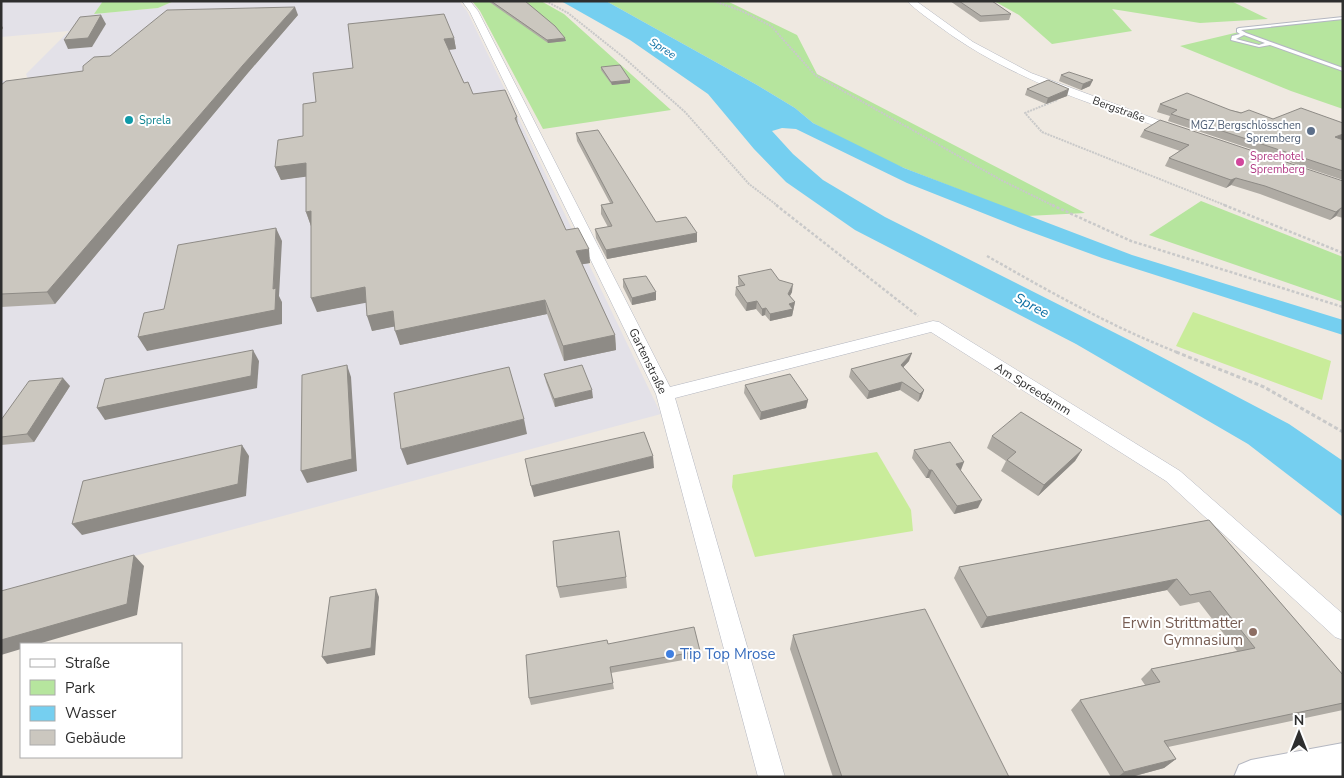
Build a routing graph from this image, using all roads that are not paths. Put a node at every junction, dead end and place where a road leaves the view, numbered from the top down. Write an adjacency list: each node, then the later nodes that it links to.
1 (466, 1): 8 (street, Gartenstraße)
2 (911, 1): 7 (street, Bergstraße)
3 (1343, 18): 4 (lane)
4 (1244, 34): 5 (lane); 5 (lane)
5 (1270, 44): 6 (lane)
6 (1343, 70)
7 (1191, 135)
8 (665, 394): 9 (street, Am Spreedamm); 11 (street, Gartenstraße)
9 (1343, 629)
10 (1343, 760): 12 (street)
11 (772, 777)
12 (1251, 777)

